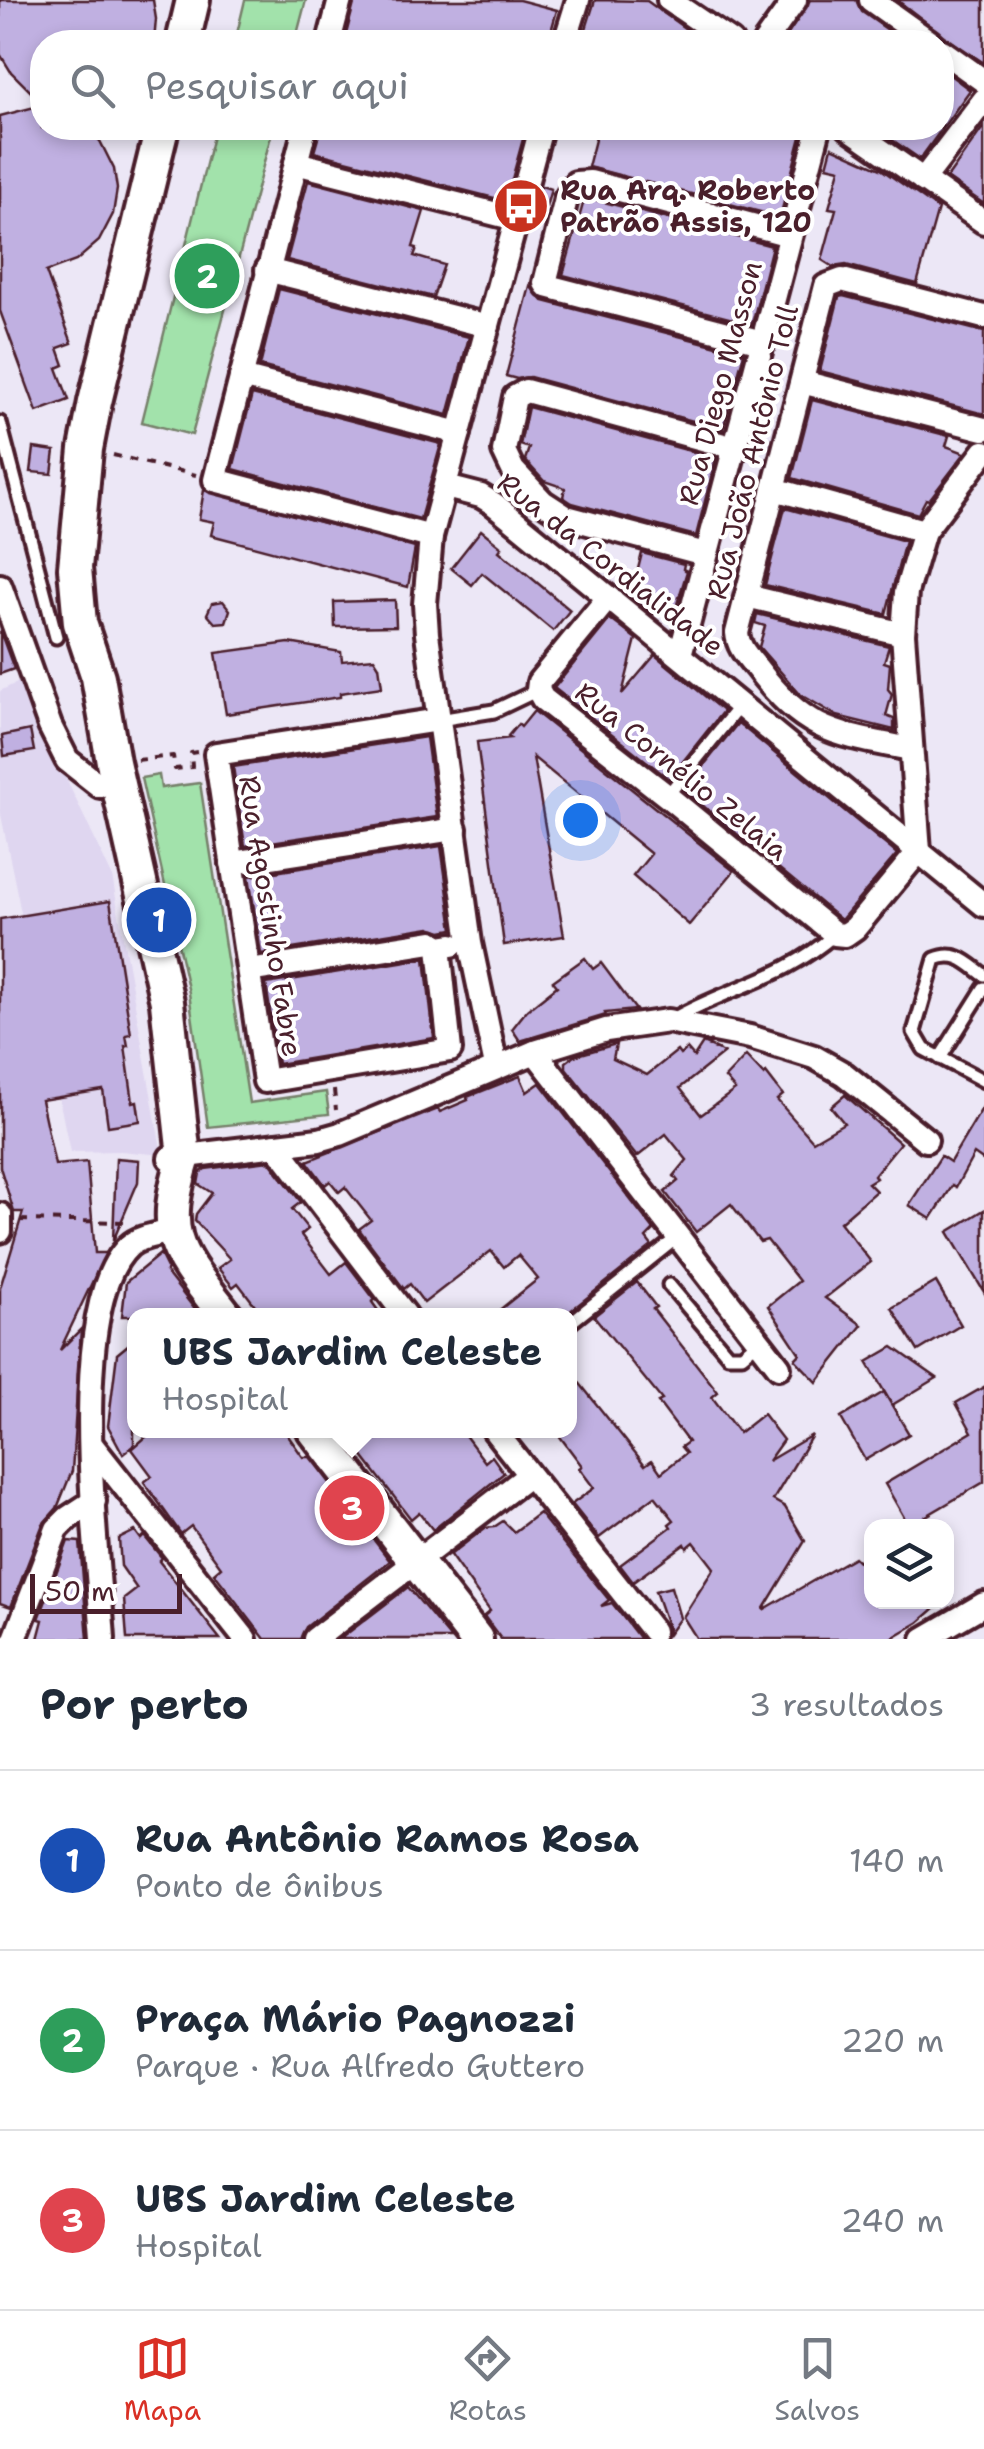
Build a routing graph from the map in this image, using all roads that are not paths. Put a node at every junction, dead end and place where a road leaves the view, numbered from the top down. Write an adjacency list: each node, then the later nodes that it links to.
1 (193, 0): 7 (main road)
2 (340, 0): 8 (street)
3 (670, 0): 10 (street)
4 (796, 0): 11 (street)
5 (870, 0): 12 (street)
6 (571, 2): 9 (street)
7 (186, 30)
8 (331, 30)
9 (566, 30)
10 (714, 30)
11 (774, 30)
12 (913, 30)
13 (954, 60): 14 (street)
14 (984, 81)
15 (984, 100): 16 (street)
16 (954, 139)
17 (159, 140): 48 (main road)
18 (302, 140): 23 (street)
19 (538, 140): 25 (street)
20 (813, 140): 27 (street, Rua Diego Masson)
21 (865, 140): 24 (street)
22 (954, 140): 24 (street)
23 (296, 163): 25 (street); 28 (street)
24 (923, 180): 26 (street)
25 (516, 220): 30 (street)
26 (984, 222)
27 (790, 235): 31 (street, Rua Diego Masson); 31 (street)
28 (267, 270): 30 (street); 32 (street)
29 (984, 317): 33 (street, Rua João Antônio Toll)
30 (488, 326): 36 (street)
31 (762, 342): 37 (street, Rua Diego Masson)
32 (241, 377): 36 (street); 42 (street)
33 (802, 382): 35 (street); 40 (street, Rua João Antônio Toll)
34 (0, 422): 48 (lane)
35 (984, 429)
36 (459, 432): 39 (street)
37 (734, 448): 43 (street, Rua Diego Masson); 43 (street)
38 (984, 452): 41 (street)
39 (446, 488): 42 (street); 46 (street, Rua da Cordialidade)
40 (774, 489): 41 (street); 45 (street, Rua João Antônio Toll)
41 (924, 531): 49 (street)
42 (431, 537): 53 (street)
43 (705, 554): 50 (street, Rua Diego Masson)
44 (0, 586): 47 (street)
45 (747, 596): 49 (street); 54 (street, Rua João Antônio Toll)
46 (608, 598): 50 (street, Rua da Cordialidade); 51 (street, Rua Cornélio Zelaia)
47 (4, 611): 55 (street)
48 (68, 630): 55 (main road)
49 (904, 634): 54 (street)
50 (680, 655): 52 (street, Rua da Cordialidade)
51 (538, 690): 53 (lane); 56 (street, Rua Cornélio Zelaia)
52 (741, 704): 56 (lane); 58 (street, Rua da Cordialidade)
53 (439, 720): 57 (street); 59 (street, Rua Agostinho Fabre)
54 (912, 749): 58 (street)
55 (110, 777): 74 (main road)
56 (668, 796): 61 (street, Rua Cornélio Zelaia)
57 (455, 830): 59 (street); 62 (street)
58 (919, 852): 60 (street, Rua da Cordialidade); 61 (street)
59 (232, 862): 64 (street, Rua Agostinho Fabre)
60 (984, 905)
61 (835, 934): 67 (lane)
62 (470, 943): 63 (street); 70 (street)
63 (438, 947): 64 (street); 64 (street, Rua Agostinho Fabre)
64 (249, 971)
65 (984, 975): 69 (lane)
66 (984, 988): 69 (lane)
67 (668, 1022): 68 (street); 72 (street)
68 (535, 1052): 70 (street); 76 (street)
69 (940, 1058): 71 (lane)
70 (496, 1066): 73 (street)
71 (984, 1081)
72 (926, 1140)
73 (276, 1145): 74 (street); 79 (street)
74 (176, 1166): 75 (main road)
75 (171, 1227): 78 (main road); 85 (street)
76 (679, 1236): 80 (lane); 81 (street)
77 (670, 1285): 81 (lane)
78 (220, 1308)
79 (400, 1308)
80 (577, 1316)
81 (758, 1341): 82 (street)
82 (779, 1367)
83 (320, 1438): 88 (main road)
84 (500, 1438): 86 (street)
85 (91, 1444): 87 (street); 93 (street)
86 (528, 1476): 88 (street); 90 (street)
87 (94, 1500): 91 (street); 92 (street)
88 (415, 1562): 94 (street); 95 (main road)
89 (980, 1614): 96 (street)
90 (654, 1631)
91 (15, 1639)
92 (102, 1639)
93 (245, 1639)
94 (315, 1639)
95 (476, 1639)
96 (924, 1639)

